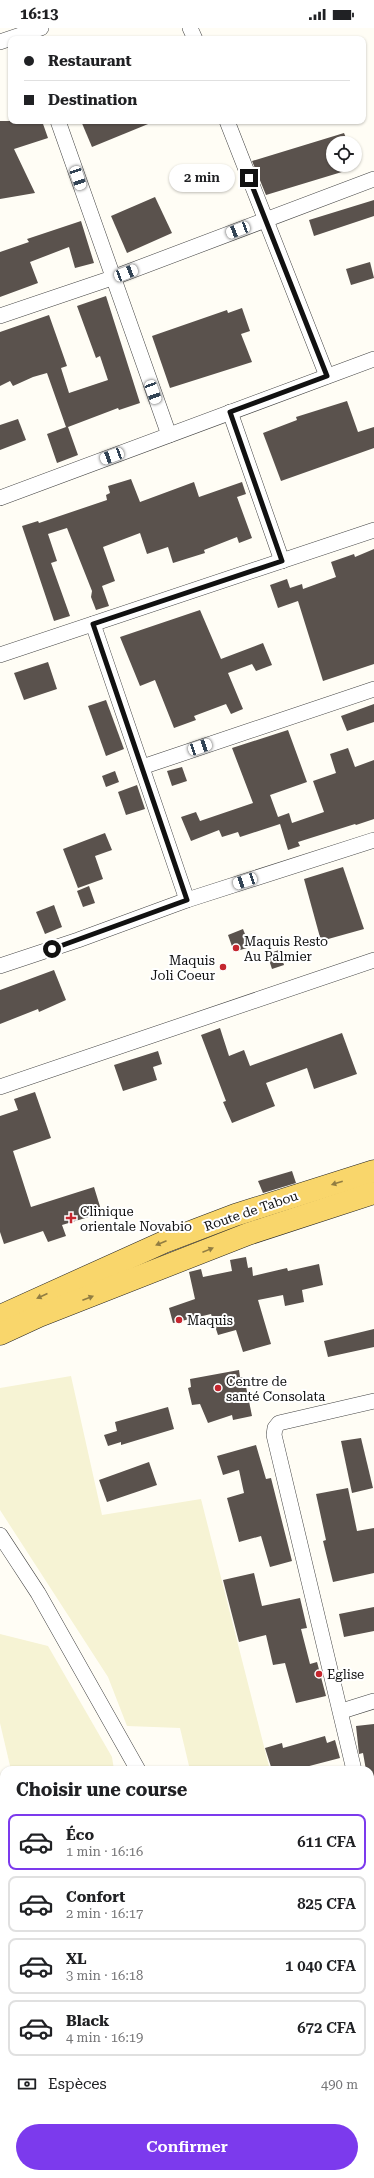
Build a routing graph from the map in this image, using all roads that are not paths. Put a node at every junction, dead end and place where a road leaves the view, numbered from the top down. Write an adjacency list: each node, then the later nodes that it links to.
1 (31, 32): 2 (street)
2 (19, 36)
3 (59, 124): 7 (street)
4 (228, 124): 6 (street)
5 (374, 179): 6 (street)
6 (266, 220): 7 (street); 10 (street)
7 (112, 278): 8 (street); 12 (street)
8 (0, 316)
9 (374, 359): 10 (street)
10 (327, 376): 11 (street)
11 (230, 412): 12 (street); 15 (street)
12 (168, 435): 13 (street)
13 (0, 498)
14 (374, 530): 15 (street)
15 (282, 561): 16 (street)
16 (93, 624): 17 (street); 19 (street)
17 (0, 655)
18 (374, 689): 19 (street)
19 (142, 767): 21 (street)
20 (374, 840): 21 (street)
21 (187, 900): 23 (street)
22 (374, 960): 24 (street)
23 (0, 966)
24 (0, 1087)
25 (374, 1171): 27 (main road, Route de Tabou, one-way to 27)
26 (374, 1193): 28 (main road, Route de Tabou, one-way to 26)
27 (0, 1316)
28 (0, 1334)
29 (374, 1401): 32 (street)
30 (0, 1535): 33 (street)
31 (374, 1701): 32 (street)
32 (342, 1711): 34 (street)
33 (136, 1766)
34 (353, 1766)

